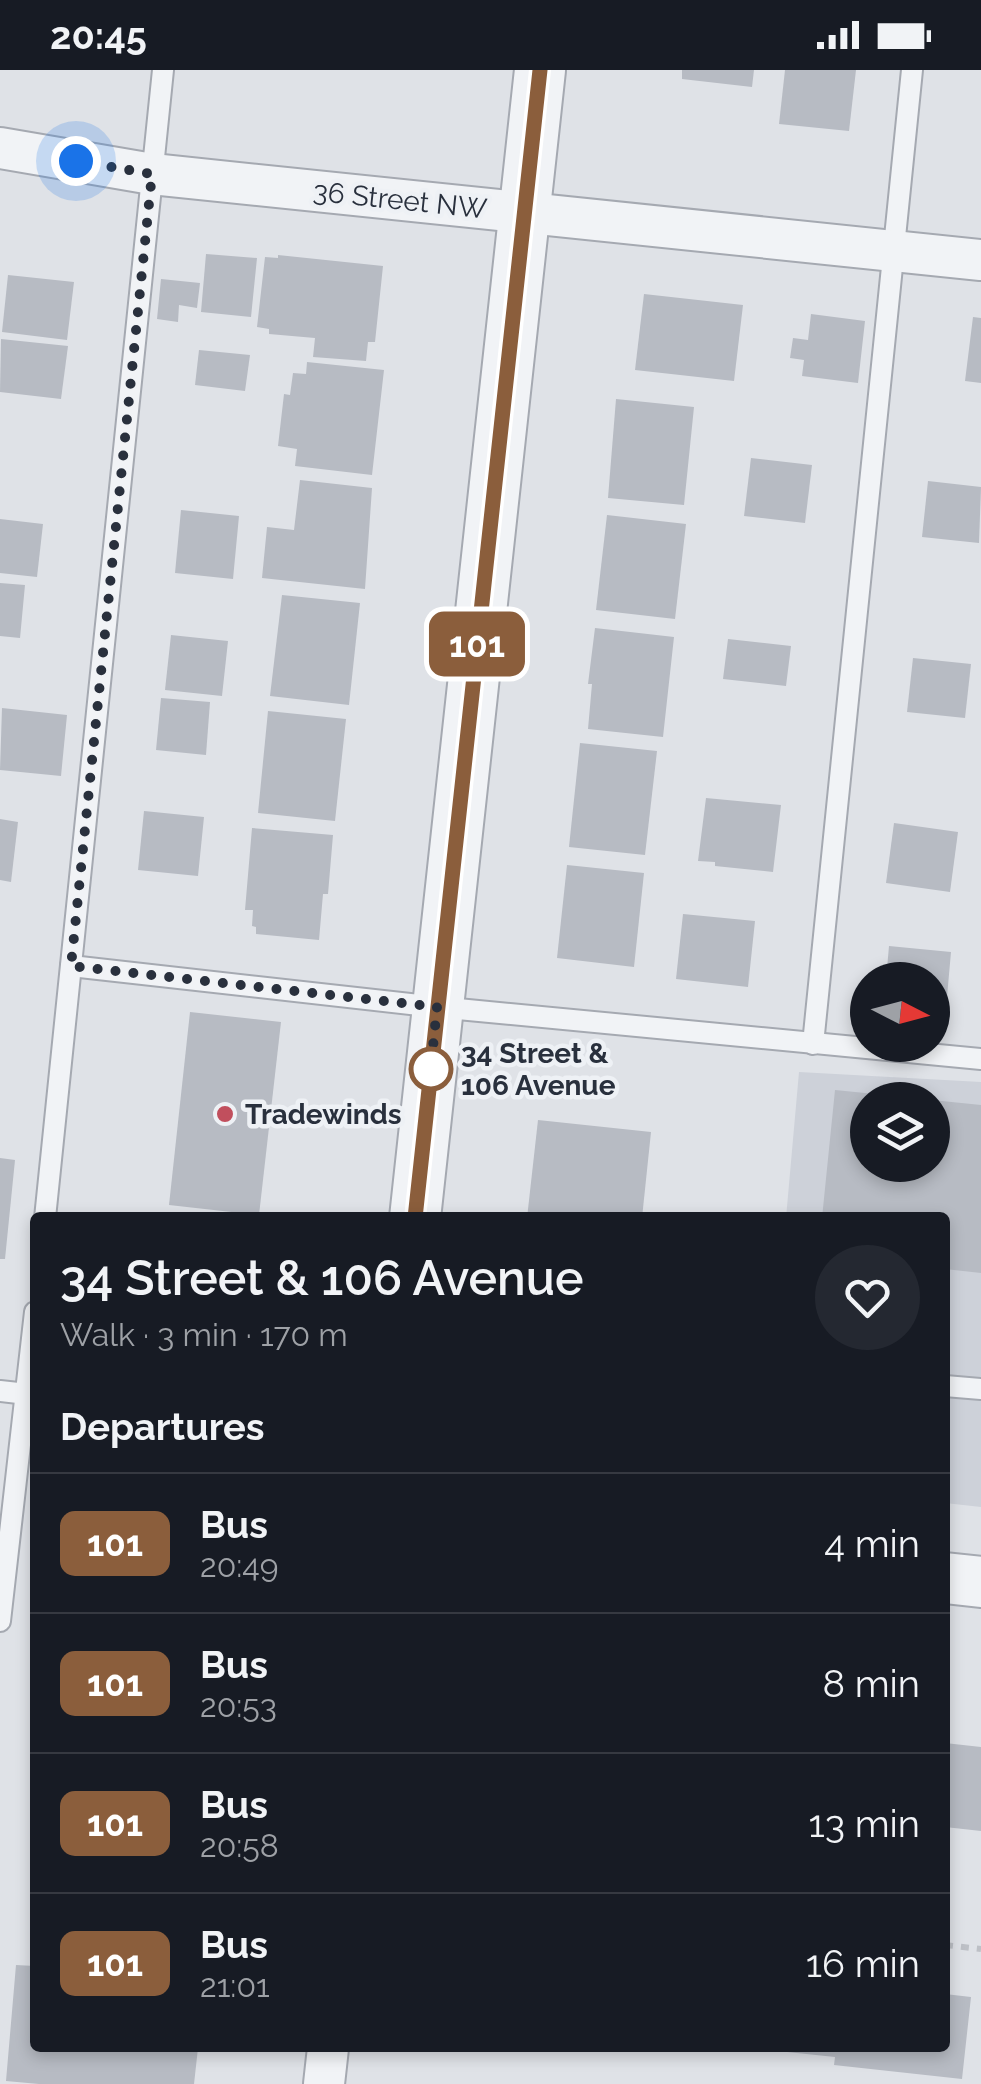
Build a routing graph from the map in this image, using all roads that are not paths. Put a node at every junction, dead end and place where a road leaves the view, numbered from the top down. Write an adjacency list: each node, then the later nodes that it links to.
1 (162, 70): 5 (lane)
2 (540, 70): 6 (street)
3 (912, 70): 7 (lane)
4 (0, 148): 5 (street, 36 Street NW)
5 (152, 174): 6 (street, 36 Street NW); 9 (lane)
6 (524, 213): 7 (street, 36 Street NW); 10 (street)
7 (894, 251): 8 (street, 36 Street NW); 11 (lane)
8 (981, 260)
9 (71, 966): 10 (lane); 13 (lane)
10 (437, 1007): 11 (lane); 14 (street)
11 (813, 1044): 12 (lane)
12 (981, 1059)
13 (46, 1212)
14 (416, 1212)
15 (30, 1358): 19 (lane)
16 (950, 1386): 17 (lane)
17 (981, 1389)
18 (0, 1391): 19 (lane)
19 (26, 1394): 22 (lane)
20 (950, 1579): 21 (street)
21 (981, 1582)
22 (0, 1621)
23 (328, 2052): 24 (street)
24 (324, 2084)

